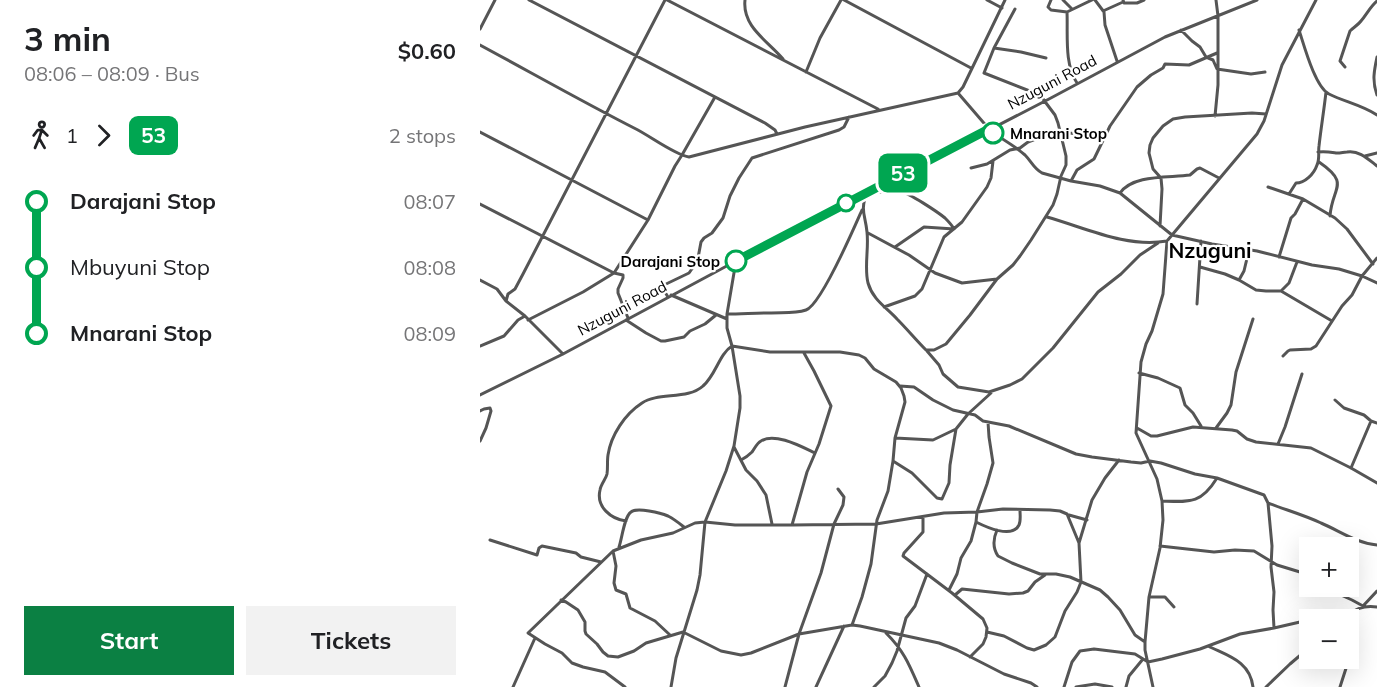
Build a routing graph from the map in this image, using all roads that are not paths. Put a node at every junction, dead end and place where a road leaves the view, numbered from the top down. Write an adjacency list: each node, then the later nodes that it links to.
1 (495, 0): 23 (street)
2 (528, 0): 29 (street)
3 (666, 0): 29 (street); 33 (street)
4 (745, 0): 33 (street)
5 (842, 0): 36 (street); 38 (street)
6 (987, 0): 17 (street)
7 (1005, 0): 17 (street)
8 (1051, 0): 21 (street)
9 (1063, 0): 19 (street)
10 (1094, 0): 19 (street); 20 (street)
11 (1144, 0): 15 (street)
12 (1216, 0): 22 (street)
13 (1257, 0): 22 (street, Nzuguni Road)
14 (1316, 0): 25 (street)
15 (1124, 1): 20 (street)
16 (1377, 1): 35 (street)
17 (1002, 8): 36 (street)
18 (1015, 9): 27 (street)
19 (1072, 9): 21 (street)
20 (1103, 11): 34 (street)
21 (1067, 12): 40 (street)
22 (1218, 16): 24 (street, Nzuguni Road); 28 (street)
23 (480, 28)
24 (1181, 30): 30 (street); 34 (street, Nzuguni Road)
25 (1299, 30): 41 (street); 48 (street)
26 (480, 45): 47 (street)
27 (994, 48): 32 (street); 45 (street)
28 (1217, 53): 30 (street); 37 (street)
29 (636, 56): 44 (street); 47 (street)
30 (1206, 57): 37 (street); 55 (street)
31 (1377, 57): 43 (street)
32 (1046, 58)
33 (785, 61): 38 (street)
34 (1117, 61): 40 (street, Nzuguni Road)
35 (1345, 67)
36 (971, 68): 42 (street)
37 (1217, 69): 39 (street); 50 (street)
38 (806, 72): 46 (street)
39 (1264, 72)
40 (1077, 83): 45 (street, Nzuguni Road)
41 (1326, 92): 49 (street); 58 (street)
42 (958, 93): 46 (street); 52 (street)
43 (1377, 95)
44 (715, 97): 56 (street); 60 (street)
45 (1044, 101): 52 (street, Nzuguni Road); 54 (street)
46 (880, 110): 51 (street)
47 (606, 114): 60 (street); 69 (street)
48 (1266, 114): 50 (street); 68 (street)
49 (1377, 115)
50 (1215, 116): 67 (street)
51 (849, 117): 56 (street); 105 (street)
52 (988, 130): 57 (street); 72 (street, Nzuguni Road)
53 (480, 132): 69 (street)
54 (1060, 133): 55 (street); 57 (street); 66 (street)
55 (1105, 134): 70 (street)
56 (778, 135): 60 (street)
57 (1017, 149): 62 (street); 66 (street)
58 (1318, 152): 61 (street); 63 (street)
59 (1377, 153): 61 (street)
60 (682, 155): 80 (street)
61 (1365, 156): 64 (street)
62 (993, 161): 65 (street); 82 (street)
63 (1319, 162): 74 (street); 79 (street)
64 (1377, 166)
65 (971, 168)
66 (1060, 178): 70 (street); 78 (street)
67 (1161, 178): 68 (street); 73 (street); 81 (street)
68 (1220, 179): 84 (street)
69 (571, 180): 80 (street); 85 (street)
70 (1071, 182): 73 (street)
71 (1268, 188): 74 (street)
72 (867, 191): 77 (street); 82 (street); 93 (street, Nzuguni Road)
73 (1120, 194): 81 (street)
74 (1289, 194): 75 (street)
75 (1303, 199): 79 (street); 91 (street)
76 (480, 204): 85 (street)
77 (863, 209): 83 (street); 111 (street)
78 (1047, 216): 88 (street); 100 (street)
79 (1330, 216): 95 (street)
80 (648, 220): 98 (street)
81 (1160, 225): 84 (street)
82 (954, 230): 89 (street); 97 (street)
83 (868, 233): 89 (street); 108 (street)
84 (1172, 235): 86 (street); 87 (street)
85 (543, 236): 98 (street); 106 (street)
86 (1167, 241): 88 (street); 122 (street)
87 (1201, 241): 90 (street); 96 (street)
88 (1158, 243): 125 (street)
89 (895, 247): 97 (street)
90 (1250, 250): 91 (street); 102 (street)
91 (1279, 257): 94 (street)
92 (1377, 258): 95 (street)
93 (736, 261): 105 (street, Nzuguni Road); 111 (street)
94 (1297, 262): 99 (street); 104 (street)
95 (1373, 264): 99 (street)
96 (1200, 267): 102 (street); 107 (street)
97 (930, 269): 100 (street); 108 (street)
98 (614, 273): 112 (street); 114 (street)
99 (1362, 276): 103 (street); 115 (street)
100 (997, 279): 118 (street)
101 (480, 280): 106 (street)
102 (1239, 280): 104 (street)
103 (1377, 284)
104 (1281, 291): 115 (street)
105 (669, 296): 109 (street); 112 (street, Nzuguni Road)
106 (506, 301): 110 (street)
107 (1197, 304)
108 (884, 307): 118 (street)
109 (716, 315): 111 (street); 112 (street)
110 (525, 316): 114 (street); 116 (street)
111 (727, 316): 117 (street)
112 (627, 319): 120 (street, Nzuguni Road)
113 (1253, 319): 135 (street)
114 (528, 320): 120 (street)
115 (1332, 321): 121 (street)
116 (480, 346)
117 (732, 346): 119 (street); 140 (street); 157 (street)
118 (926, 350): 125 (street)
119 (804, 353): 124 (street); 141 (street)
120 (563, 354): 126 (street, Nzuguni Road)
121 (1283, 356)
122 (1139, 373): 133 (street); 134 (street)
123 (1302, 374): 139 (street)
124 (899, 386): 129 (street); 137 (street)
125 (992, 392): 129 (street)
126 (480, 395)
127 (1335, 400): 130 (street)
128 (480, 411): 138 (street)
129 (968, 414): 131 (street); 136 (street)
130 (1371, 421): 132 (street); 146 (street)
131 (988, 422): 144 (street); 153 (street)
132 (1377, 423)
133 (1136, 428): 134 (street); 145 (street)
134 (1203, 428): 135 (street)
135 (1215, 428): 139 (street)
136 (956, 429): 137 (street); 143 (street)
137 (895, 438): 143 (street)
138 (480, 441)
139 (1278, 444): 146 (street)
140 (734, 446): 142 (street); 158 (street)
141 (815, 453): 142 (street); 163 (street)
142 (741, 460): 160 (street)
143 (893, 460): 162 (street)
144 (1119, 460): 145 (street); 156 (street)
145 (1150, 461): 147 (street); 150 (street)
146 (1351, 468): 148 (street)
147 (1217, 478): 150 (street); 151 (street)
148 (1377, 483)
149 (838, 489): 161 (street)
150 (1162, 501): 169 (street)
151 (1268, 503): 168 (street); 172 (street)
152 (1020, 510): 153 (street); 154 (street); 165 (street)
153 (977, 512): 155 (street); 159 (street)
154 (1067, 514): 156 (street); 167 (street)
155 (923, 517): 162 (street); 175 (street)
156 (1087, 520): 167 (street)
157 (626, 521): 164 (street); 170 (street)
158 (705, 522): 160 (street); 164 (street); 192 (street)
159 (976, 522): 165 (street); 178 (street)
160 (772, 524): 163 (street)
161 (834, 524): 162 (street); 163 (street); 195 (street)
162 (876, 524): 189 (street)
163 (792, 525)
164 (684, 527): 170 (street)
165 (997, 530): 176 (street)
166 (490, 540): 173 (street)
167 (1079, 543): 177 (street)
168 (1377, 545)
169 (1160, 546): 172 (street); 181 (street)
170 (619, 548): 171 (street)
171 (613, 551): 173 (street); 197 (street)
172 (1272, 561): 174 (street); 191 (street)
173 (601, 562): 183 (street)
174 (1299, 572)
175 (927, 574): 178 (street); 196 (street)
176 (1046, 575): 177 (street); 180 (street)
177 (1081, 582): 194 (street); 199 (street)
178 (949, 590): 180 (street)
179 (1377, 591): 184 (street)
180 (955, 596): 194 (street)
181 (1149, 597): 185 (street); 199 (street)
182 (1345, 597): 184 (street)
183 (561, 600): 197 (street); 198 (street)
184 (1363, 606): 186 (street); 187 (street)
185 (1174, 607)
186 (1377, 607)
187 (1357, 609)
188 (1299, 622): 191 (street)
189 (852, 625): 190 (street); 193 (street)
190 (844, 626): 195 (street); 207 (street)
191 (1274, 628): 201 (street)
192 (683, 632): 195 (street); 197 (street); 210 (street)
193 (884, 632): 196 (street); 200 (street)
194 (987, 632): 203 (street)
195 (798, 634): 211 (street)
196 (901, 634): 200 (street); 203 (street)
197 (670, 635)
198 (536, 638): 208 (street); 209 (street)
199 (1145, 642): 205 (street)
200 (899, 645): 212 (street); 213 (street)
201 (1208, 646): 205 (street); 220 (street)
202 (1299, 656): 221 (street)
203 (970, 657): 214 (street)
204 (1143, 659): 205 (street); 215 (street); 218 (street)
205 (1148, 662): 219 (street)
206 (1346, 669): 222 (street)
207 (815, 686)
208 (513, 687)
209 (626, 687)
210 (671, 687)
211 (785, 687)
212 (874, 687)
213 (919, 687)
214 (1037, 687)
215 (1064, 687)
216 (1076, 687): 217 (street)
217 (1112, 687)
218 (1126, 687)
219 (1153, 687)
220 (1253, 687)
221 (1266, 687)
222 (1340, 687)

